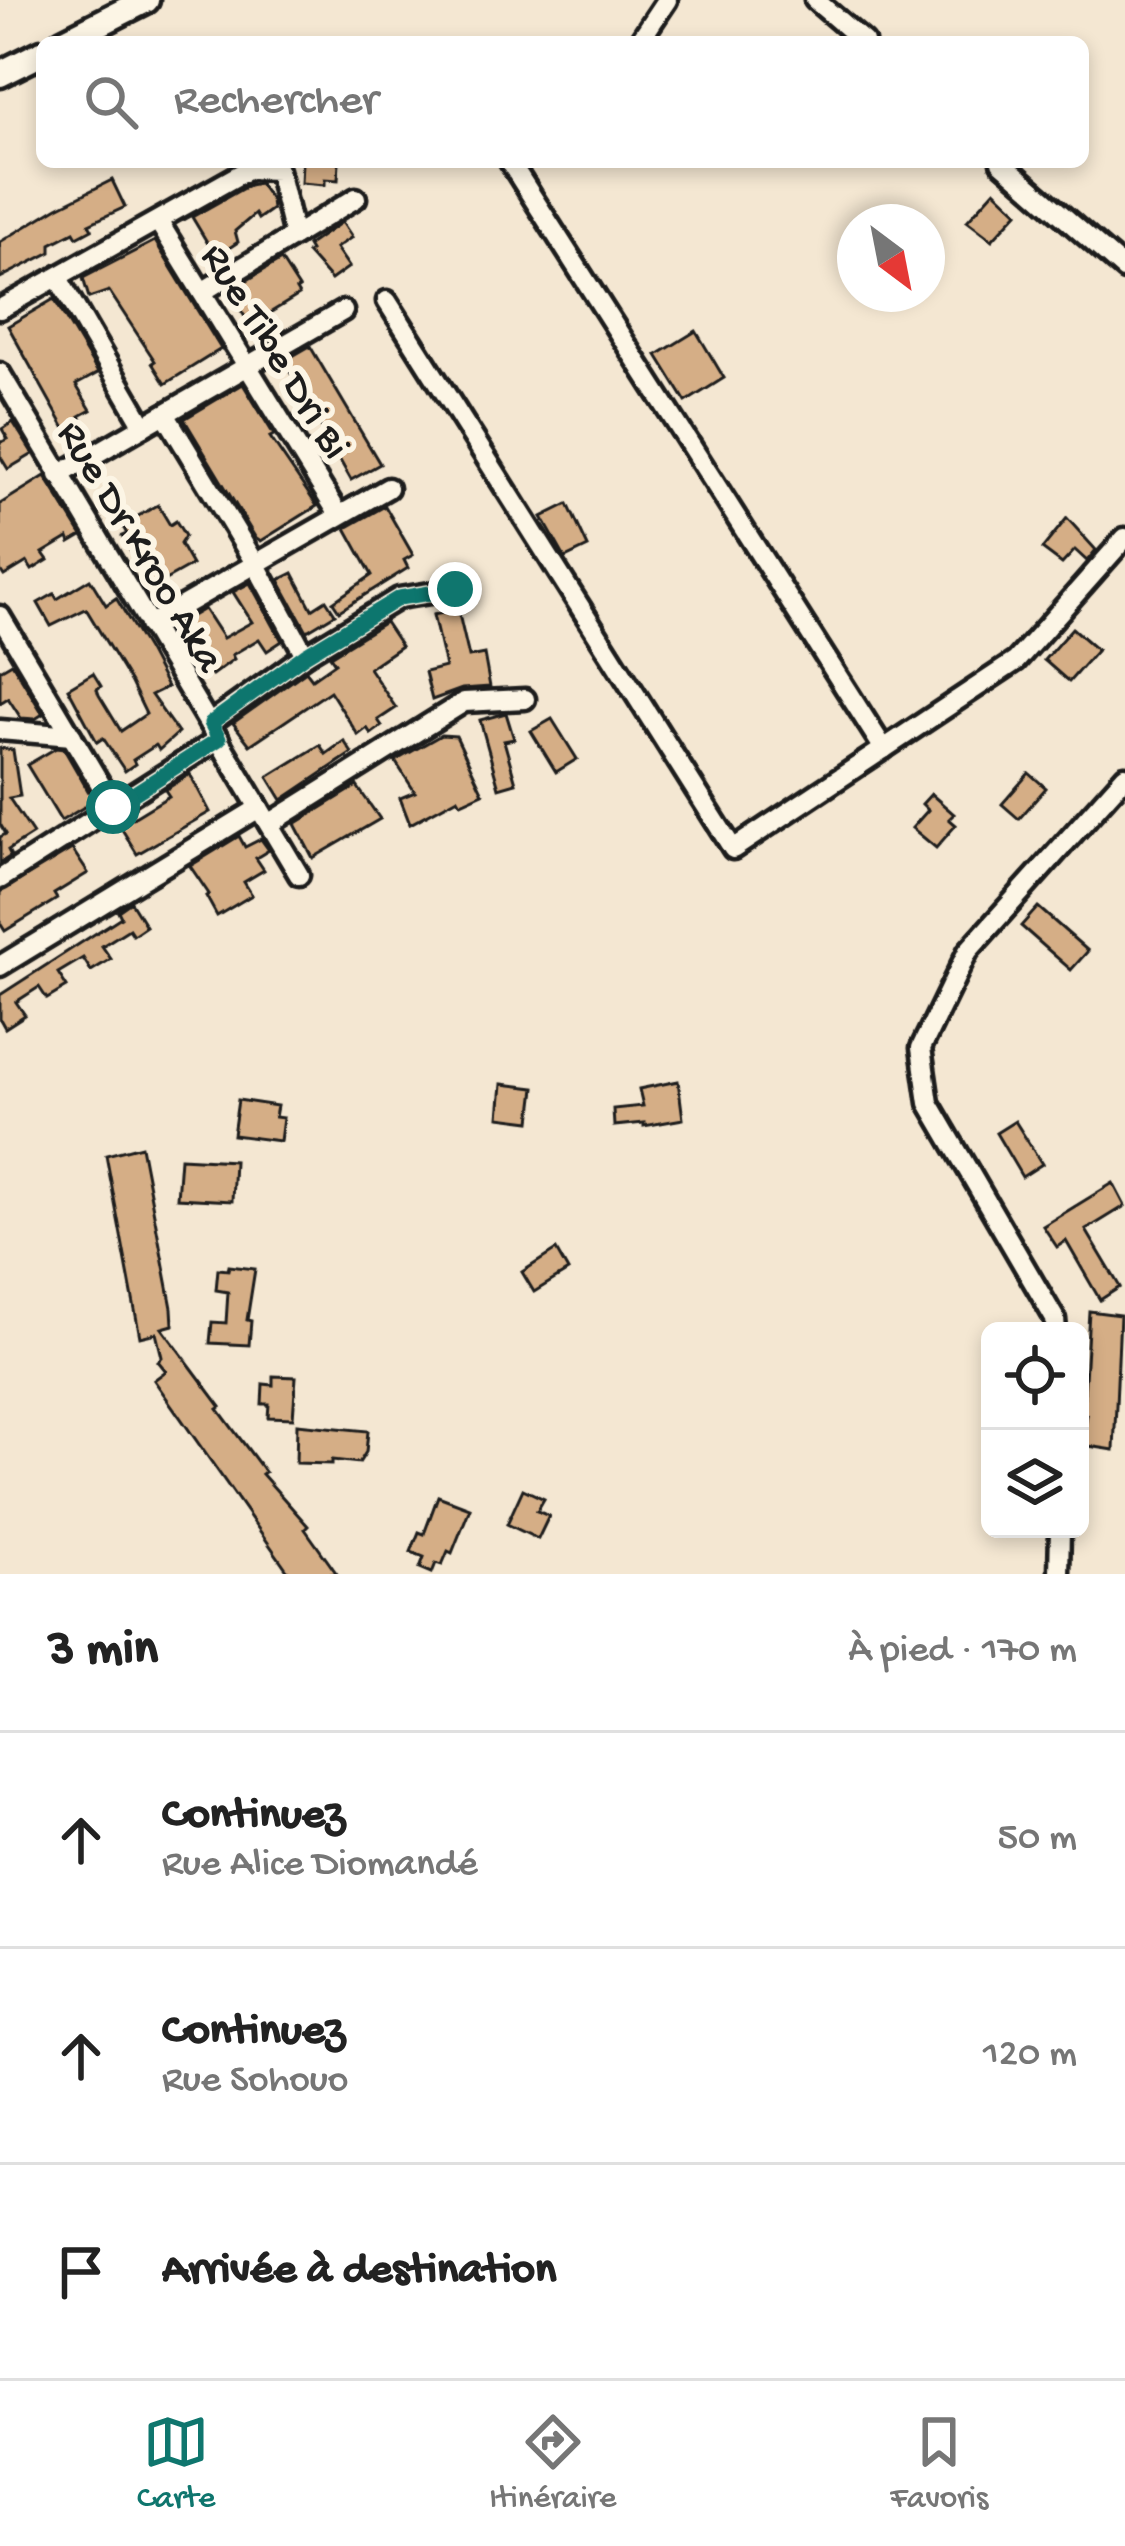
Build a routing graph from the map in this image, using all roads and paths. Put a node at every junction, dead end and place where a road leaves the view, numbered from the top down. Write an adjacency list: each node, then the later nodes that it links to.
1 (146, 0): 4 (street)
2 (667, 0): 5 (street)
3 (815, 0): 6 (street)
4 (76, 36)
5 (643, 36)
6 (857, 36)
7 (36, 56): 8 (street)
8 (0, 74)
9 (514, 168): 37 (street)
10 (1008, 168): 14 (street)
11 (356, 198): 13 (street)
12 (158, 221): 13 (street); 15 (street); 16 (street, Rue Tibe Dri Bi)
13 (294, 236): 16 (street)
14 (1125, 270)
15 (58, 278): 18 (street); 23 (street)
16 (202, 292): 20 (street, Rue Tibe Dri Bi)
17 (388, 301): 37 (street)
18 (0, 310)
19 (343, 311): 20 (street)
20 (248, 367): 22 (street); 26 (street, Rue Tibe Dri Bi)
21 (0, 373): 24 (street, Rue Dr Kroo Aka)
22 (165, 414): 23 (street); 28 (street)
23 (144, 425): 24 (street)
24 (58, 475): 31 (street, Rue Dr Kroo Aka)
25 (388, 488): 26 (street)
26 (339, 515): 28 (street)
27 (1125, 538): 37 (street)
28 (255, 563): 31 (street); 32 (street)
29 (455, 589): 32 (street)
30 (0, 616): 36 (street)
31 (149, 625): 35 (street, Rue Dr Kroo Aka)
32 (305, 655): 35 (street)
33 (525, 699): 40 (street)
34 (0, 730): 36 (street)
35 (215, 731): 39 (street); 40 (street, Rue Dr Kroo Aka)
36 (72, 736): 39 (street)
37 (884, 749)
38 (1125, 776): 44 (street)
39 (113, 807): 42 (street)
40 (264, 816): 41 (street, Rue Dr Kroo Aka); 43 (street)
41 (299, 875)
42 (0, 879)
43 (0, 966)
44 (1055, 1322)
45 (1060, 1538): 46 (street)
46 (1059, 1574)

